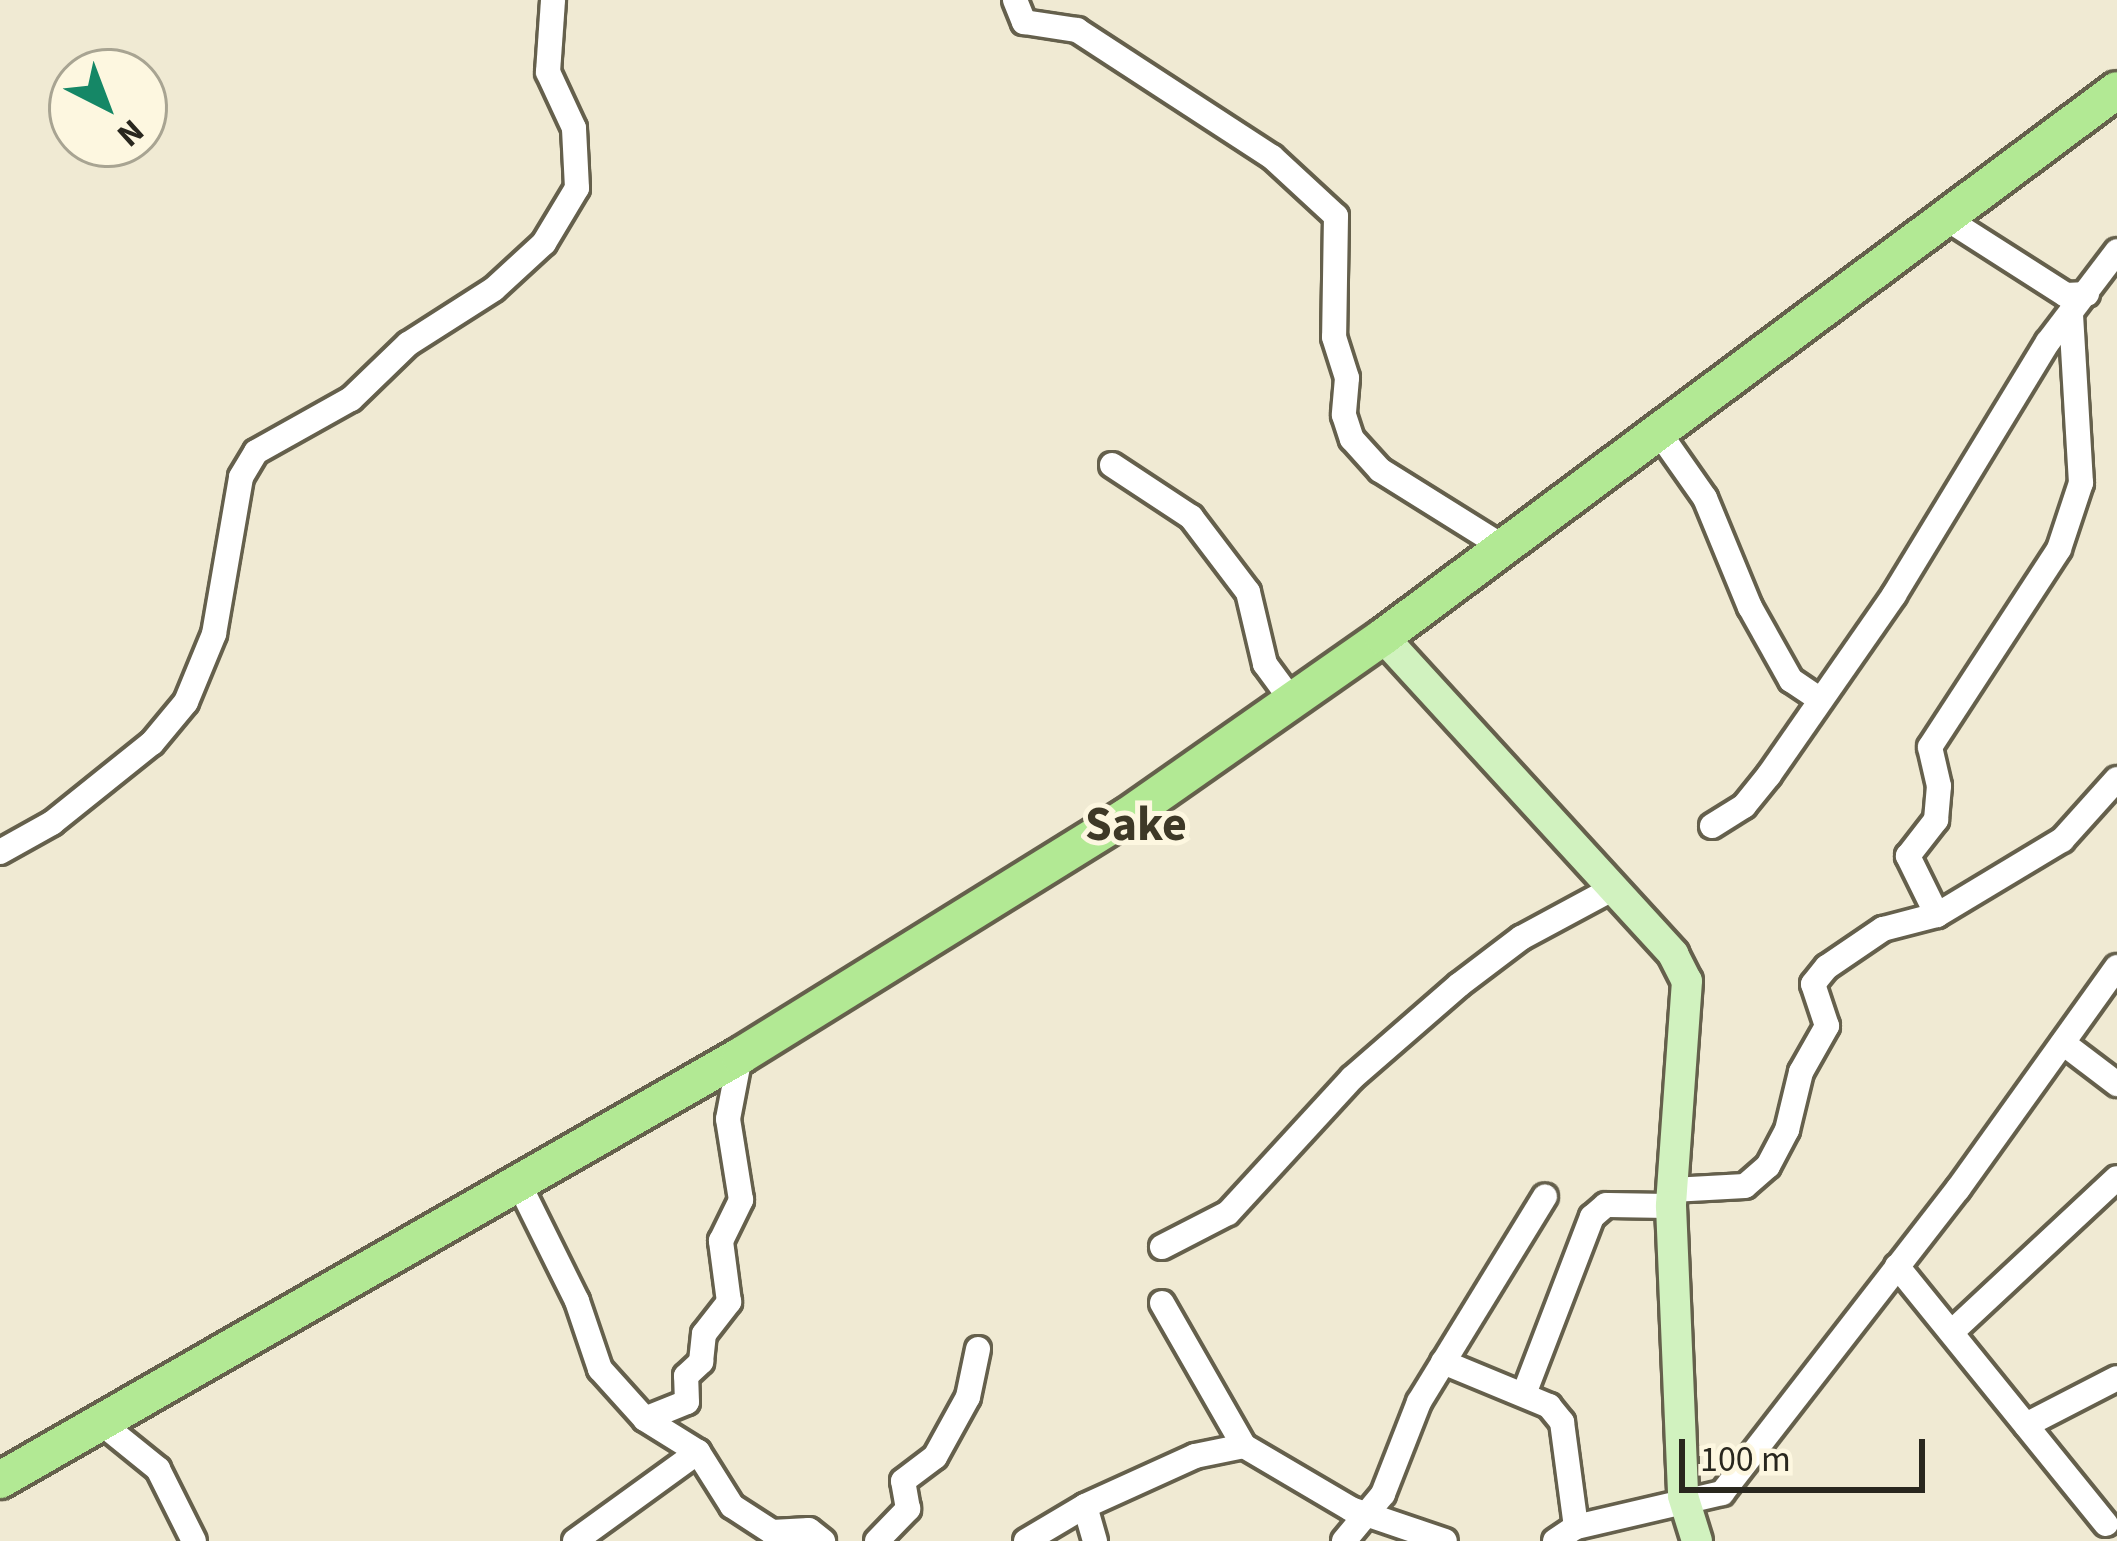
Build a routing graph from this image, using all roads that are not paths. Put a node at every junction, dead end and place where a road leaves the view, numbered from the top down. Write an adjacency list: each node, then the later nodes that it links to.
1 (553, 0): 16 (street)
2 (1015, 0): 10 (street)
3 (2117, 90): 4 (highway)
4 (1947, 219): 6 (street); 8 (highway)
5 (2114, 265): 6 (street)
6 (2087, 294): 7 (street)
7 (2071, 315): 13 (street); 18 (street)
8 (1649, 433): 10 (highway); 13 (street)
9 (1112, 465): 12 (street)
10 (1500, 545): 11 (highway)
11 (1383, 637): 12 (highway); 17 (main road)
12 (1290, 698): 21 (highway)
13 (1818, 698): 15 (street)
14 (2117, 779): 18 (street)
15 (1712, 826)
16 (0, 853)
17 (1612, 889): 26 (main road); 27 (street)
18 (1937, 915): 26 (street)
19 (2117, 968): 20 (street)
20 (2063, 1043): 22 (street); 28 (street)
21 (740, 1056): 23 (highway); 35 (street)
22 (2117, 1084)
23 (516, 1178): 35 (street); 36 (highway)
24 (2117, 1178): 30 (street)
25 (1545, 1196): 32 (street)
26 (1671, 1198): 34 (street); 41 (main road)
27 (1162, 1247)
28 (1898, 1266): 30 (street); 41 (street)
29 (1162, 1303): 38 (street)
30 (1954, 1329): 37 (street)
31 (978, 1348): 49 (street)
32 (1443, 1362): 34 (street); 43 (street)
33 (2117, 1378): 37 (street)
34 (1524, 1394): 45 (street)
35 (645, 1419): 39 (street)
36 (100, 1422): 40 (highway); 46 (street)
37 (2026, 1425): 44 (street)
38 (1244, 1446): 42 (street); 43 (street)
39 (698, 1452): 47 (street); 48 (street)
40 (0, 1480)
41 (1683, 1496): 45 (street); 54 (main road)
42 (1085, 1507): 50 (street); 51 (street)
43 (1368, 1514): 52 (street); 53 (street)
44 (2106, 1524)
45 (1566, 1534)
46 (194, 1541)
47 (575, 1541)
48 (823, 1541)
49 (877, 1541)
50 (1026, 1541)
51 (1095, 1541)
52 (1343, 1541)
53 (1445, 1541)
54 (1697, 1541)

